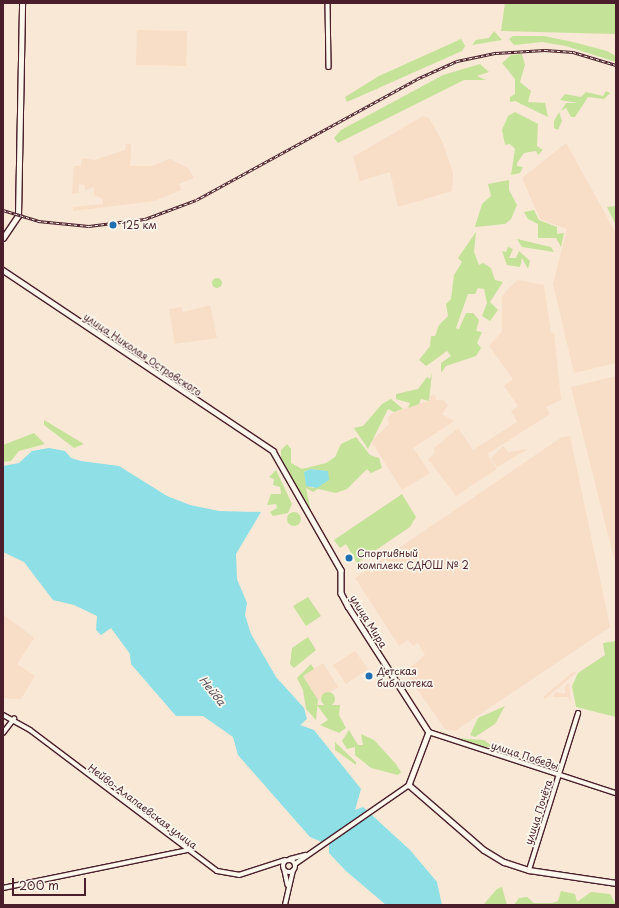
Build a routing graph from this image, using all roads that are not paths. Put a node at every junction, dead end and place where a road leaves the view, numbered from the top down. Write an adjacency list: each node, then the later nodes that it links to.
1 (22, 3): 4 (main road)
2 (328, 3): 3 (street)
3 (329, 67)
4 (3, 238)
5 (3, 270): 6 (main road, улица Николая Островского)
6 (273, 451): 10 (main road, улица Мира)
7 (578, 714): 12 (street, улица Почёта)
8 (3, 715): 9 (main road, Нейво-Алапаевская улица)
9 (14, 719): 11 (street); 15 (main road, Нейво-Алапаевская улица)
10 (429, 732): 12 (street, улица Победы); 13 (main road)
11 (3, 733)
12 (559, 774): 14 (street, улица Победы); 22 (street, улица Почёта)
13 (409, 785): 16 (main road); 22 (main road)
14 (616, 793)
15 (188, 850): 19 (main road, Нейво-Алапаевская улица); 25 (street)
16 (307, 855): 17 (main road); 18 (main road)
17 (287, 860): 18 (main road); 19 (main road); 20 (main road)
18 (295, 864): 21 (main road)
19 (273, 867): 20 (main road)
20 (284, 870): 21 (main road); 24 (street)
21 (293, 870): 24 (street)
22 (529, 870): 23 (main road)
23 (616, 884)
24 (288, 886): 26 (street)
25 (3, 888)
26 (285, 905)

